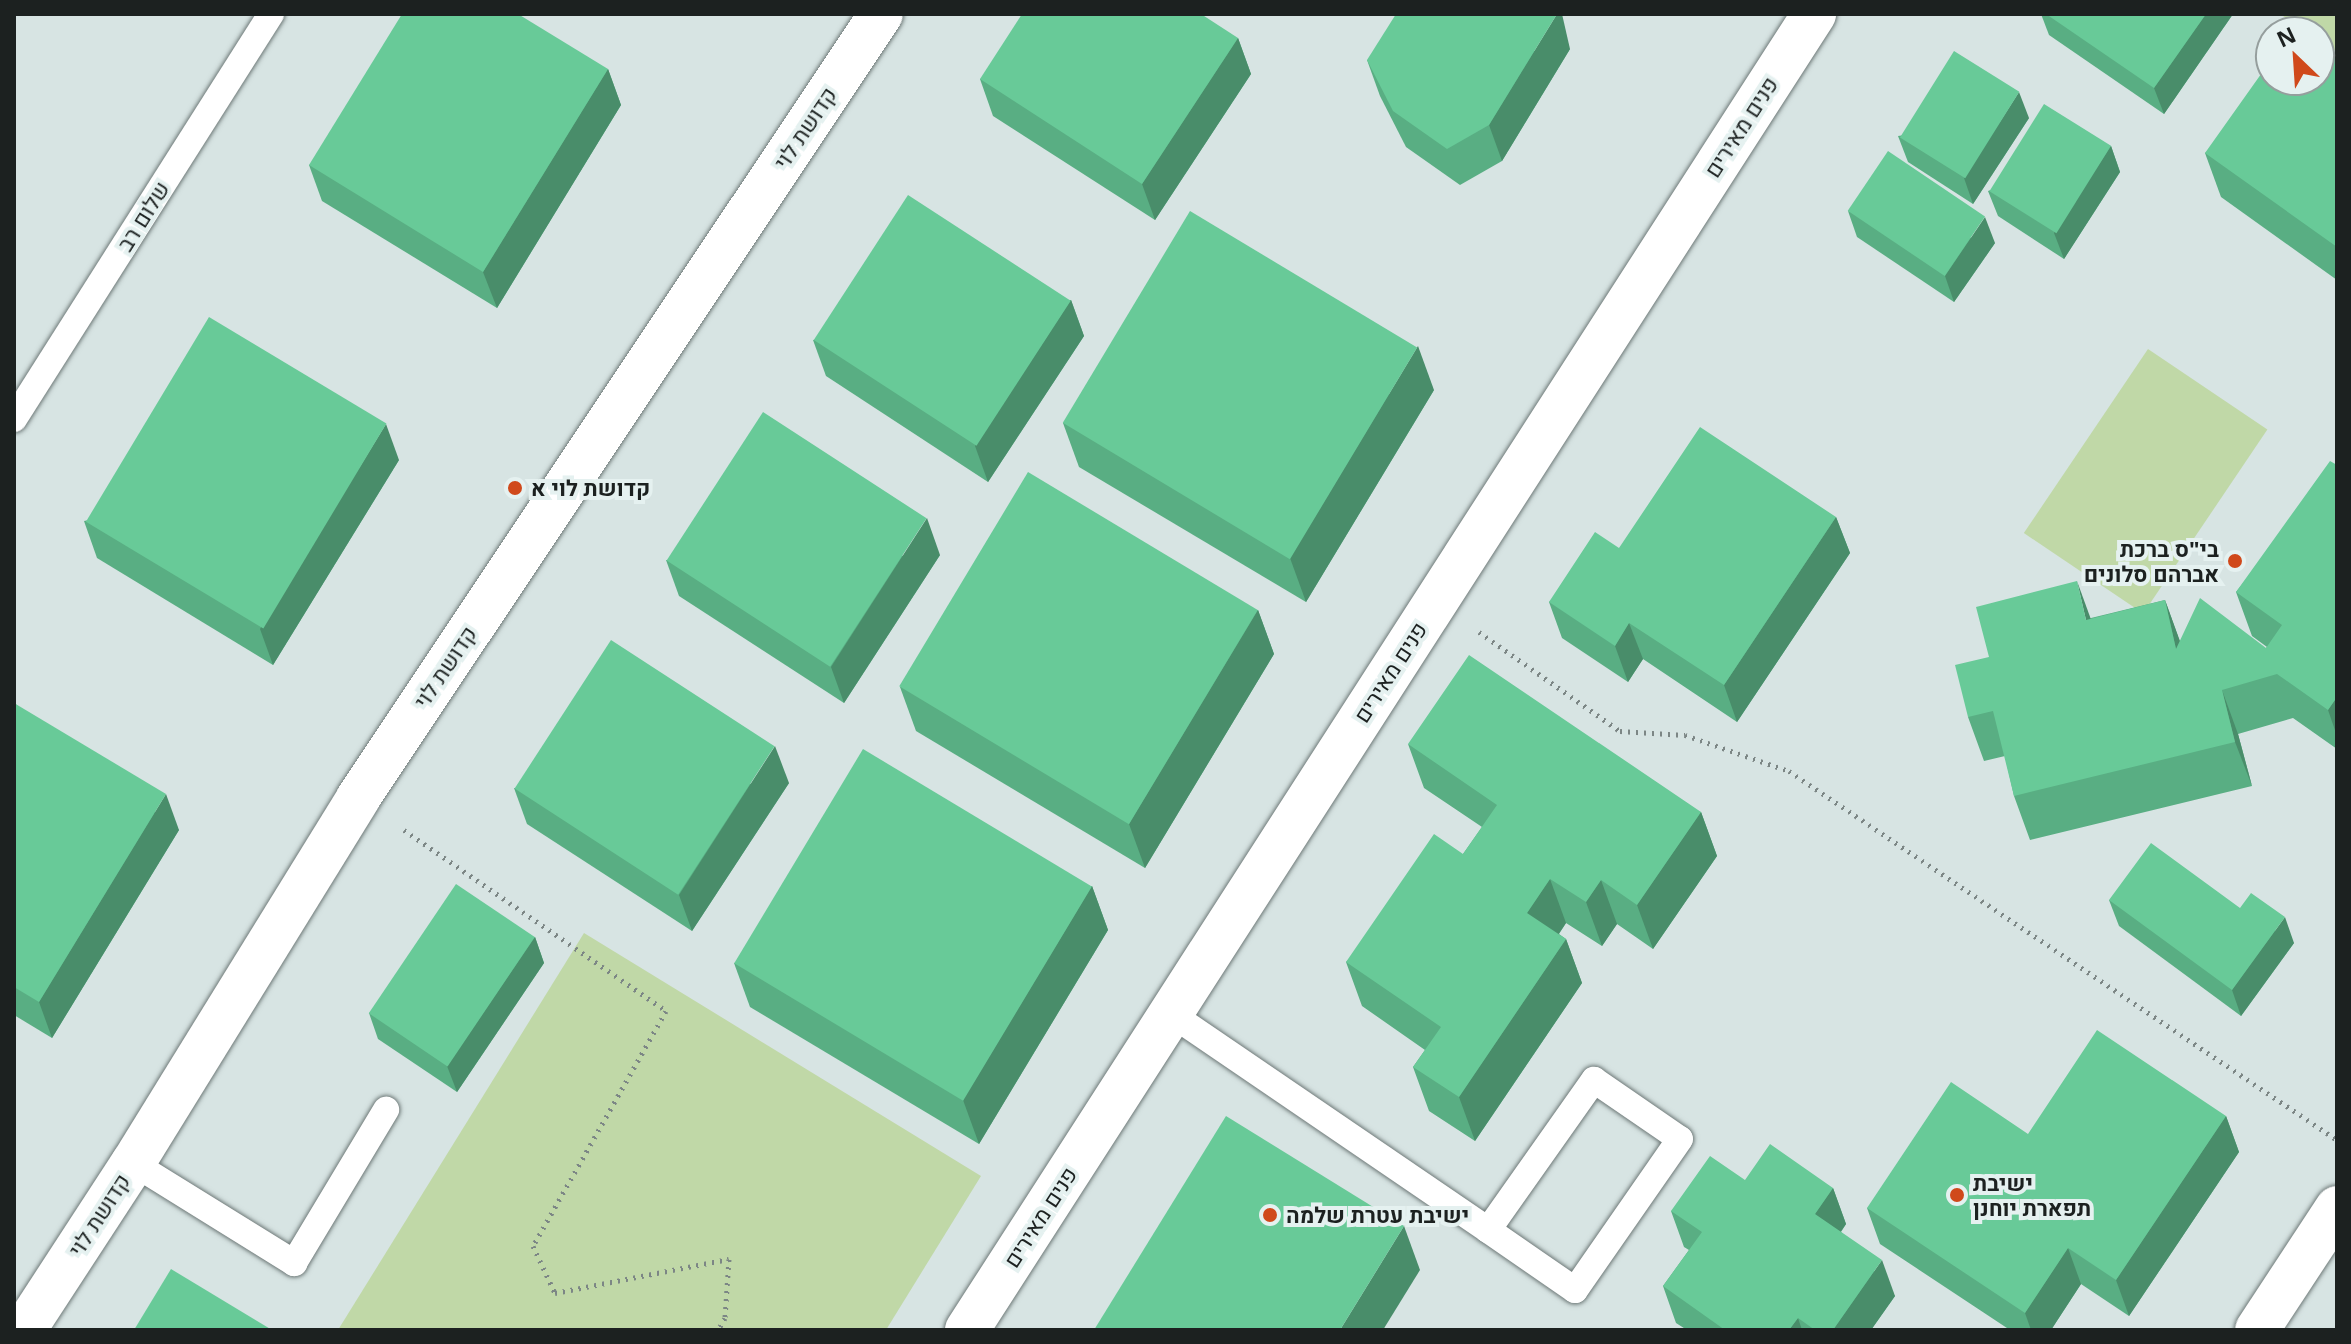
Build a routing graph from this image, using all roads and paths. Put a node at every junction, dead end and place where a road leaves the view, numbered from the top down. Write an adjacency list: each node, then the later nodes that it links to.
1 (271, 14): 4 (lane, שלום רב)
2 (881, 14): 6 (street, קדושת לוי)
3 (1814, 14): 5 (street, פנים מאירים)
4 (14, 419)
5 (1436, 601): 7 (street, פנים מאירים); 9 (path)
6 (358, 798): 10 (street, קדושת לוי); 14 (path)
7 (1170, 1013): 12 (lane); 15 (street, פנים מאירים)
8 (386, 1110): 10 (lane)
9 (2337, 1140)
10 (133, 1163): 13 (street, קדושת לוי)
11 (2337, 1208): 16 (street)
12 (1488, 1230): 12 (lane)
13 (24, 1330)
14 (718, 1330)
15 (967, 1330)
16 (2257, 1330)

